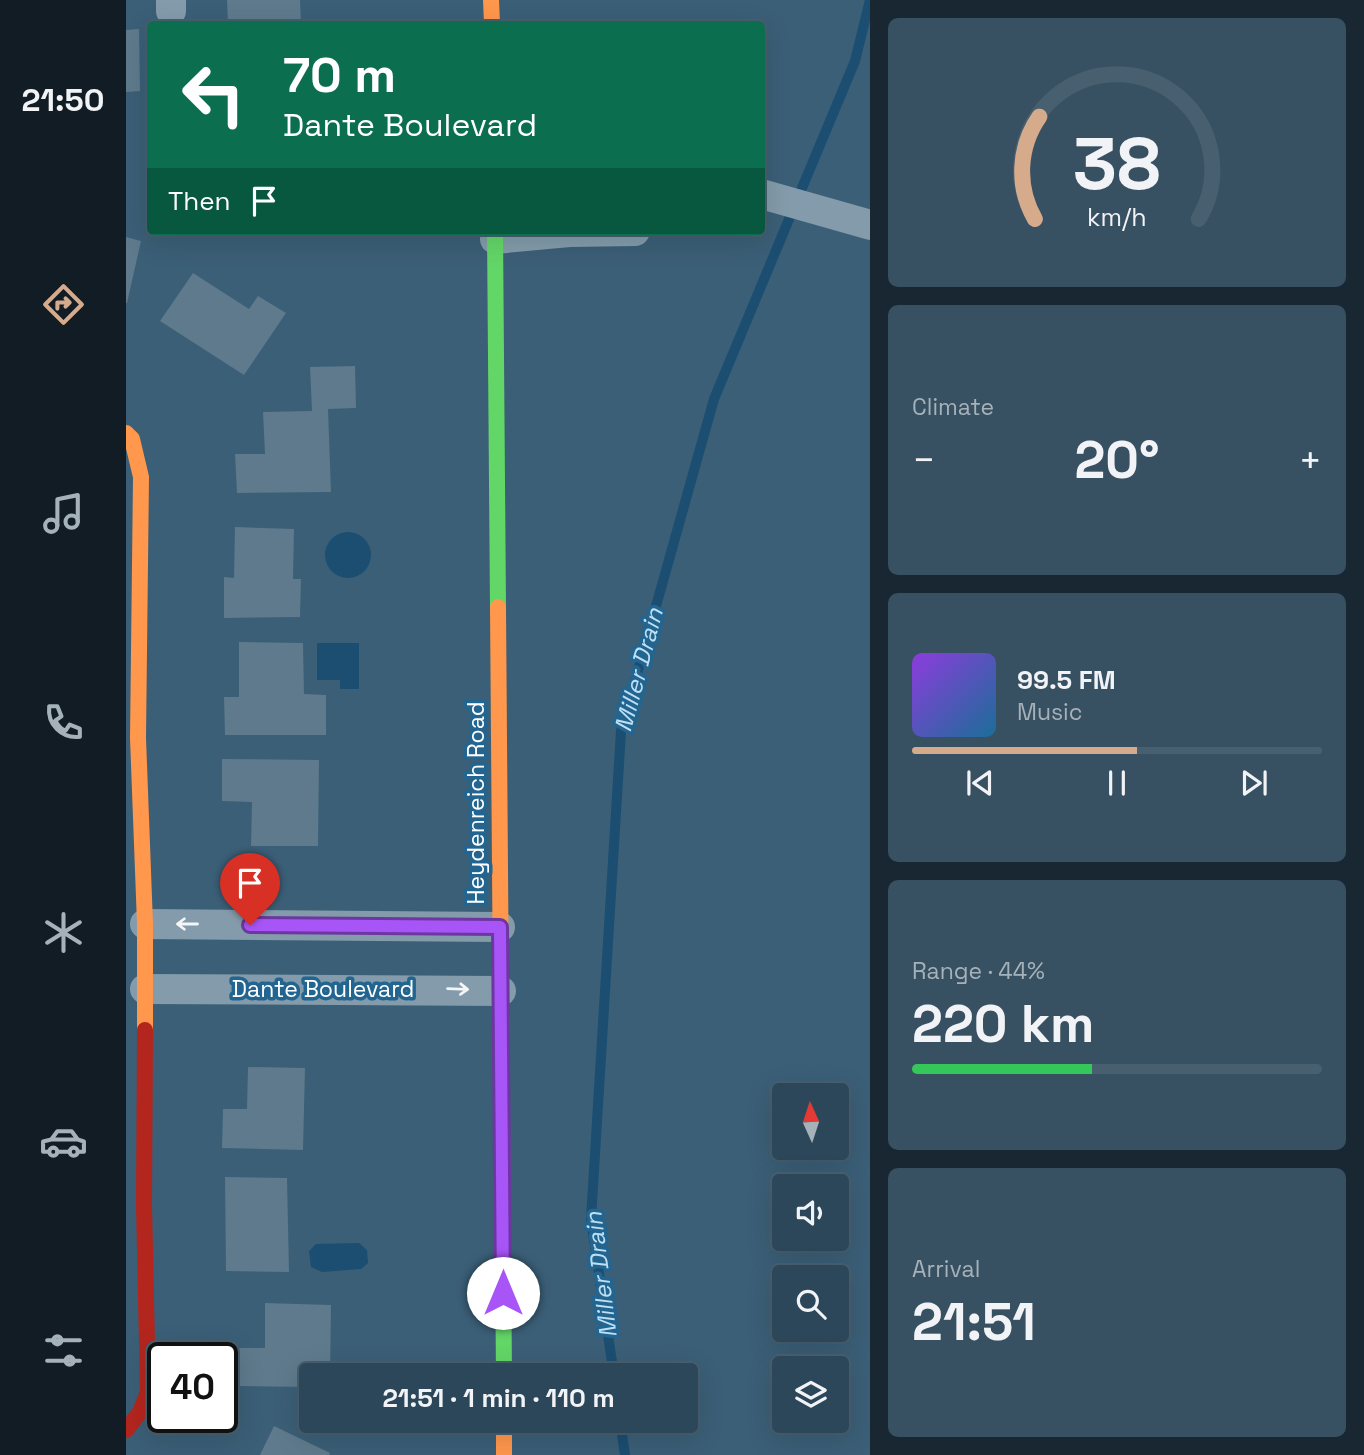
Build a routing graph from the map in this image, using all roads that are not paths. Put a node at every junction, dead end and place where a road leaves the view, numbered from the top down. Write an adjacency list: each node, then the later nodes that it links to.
1 (491, 0): 2 (street)
2 (492, 21)
3 (765, 195): 4 (street)
4 (870, 225)
5 (495, 235): 8 (street, Heydenreich Road)
6 (126, 433): 7 (street)
7 (145, 924): 8 (street, one-way to 7); 9 (street)
8 (500, 927): 10 (street, Heydenreich Road)
9 (145, 989): 10 (street, Dante Boulevard, one-way to 10); 12 (street)
10 (501, 991): 11 (street, Heydenreich Road)
11 (504, 1363)
12 (126, 1430)
13 (504, 1433): 14 (street)
14 (504, 1455)

